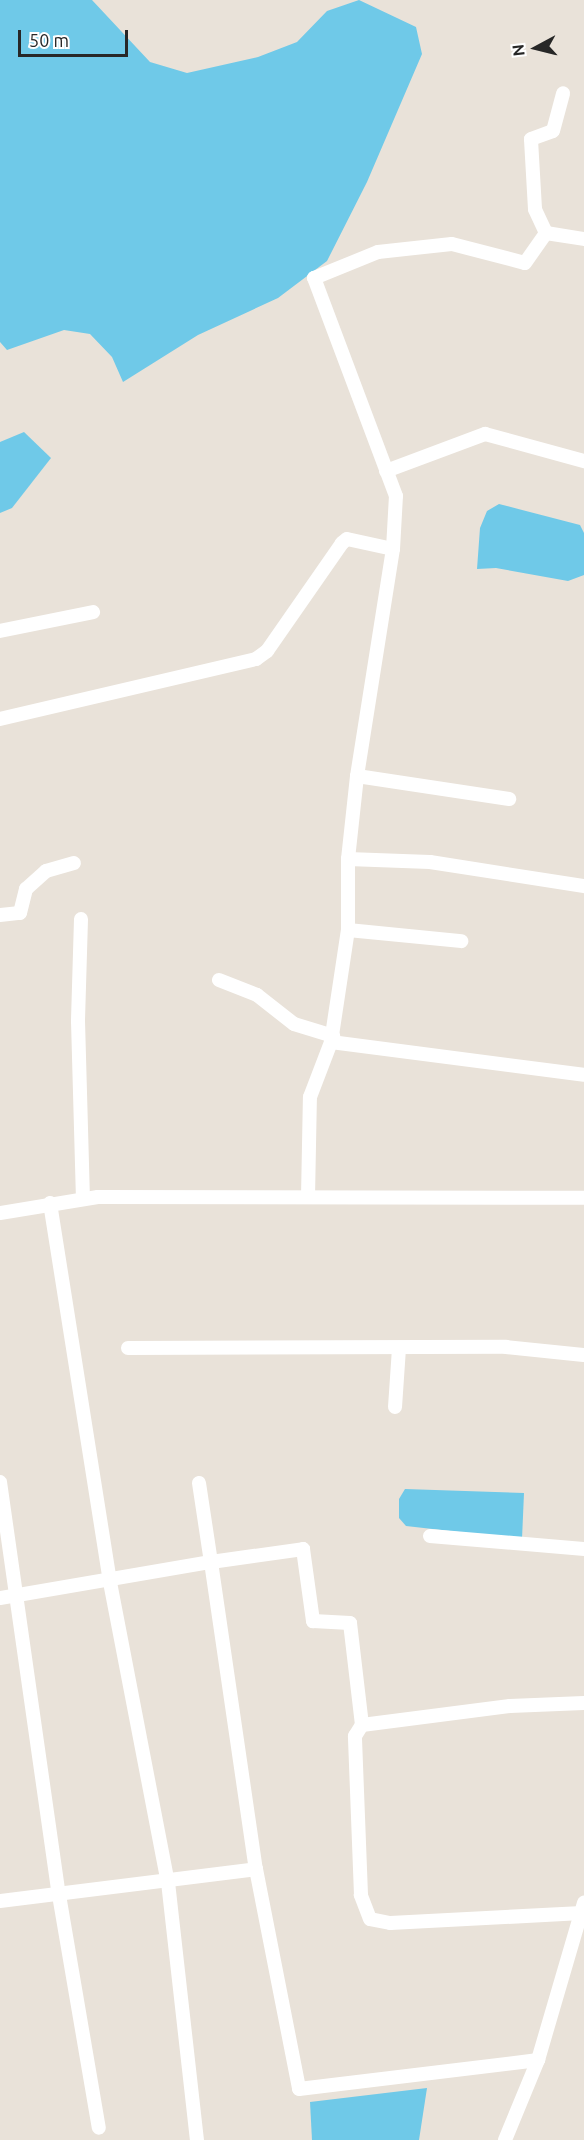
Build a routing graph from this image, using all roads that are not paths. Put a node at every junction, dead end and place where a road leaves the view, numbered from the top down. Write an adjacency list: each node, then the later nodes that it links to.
1 (563, 93): 2 (street)
2 (546, 233): 3 (street); 5 (street)
3 (584, 239)
4 (584, 461): 5 (street)
5 (386, 471): 6 (street)
6 (393, 549): 9 (street); 10 (street)
7 (93, 612): 8 (street)
8 (0, 631)
9 (0, 719)
10 (357, 776): 11 (street); 12 (street)
11 (509, 799)
12 (348, 859): 14 (street); 17 (street)
13 (74, 863): 15 (street)
14 (584, 886)
15 (0, 915)
16 (81, 920): 24 (street)
17 (348, 930): 18 (street); 20 (street)
18 (461, 941)
19 (219, 980): 20 (street)
20 (332, 1039): 21 (street); 22 (street)
21 (584, 1075)
22 (308, 1197): 23 (street); 24 (street)
23 (584, 1198)
24 (83, 1199): 25 (street)
25 (50, 1203): 26 (street); 36 (street)
26 (0, 1213)
27 (129, 1348): 28 (street)
28 (399, 1348): 29 (street); 30 (street)
29 (584, 1355)
30 (395, 1407)
31 (0, 1482): 37 (street)
32 (200, 1483): 35 (street)
33 (430, 1536): 34 (street)
34 (584, 1549)
35 (212, 1562): 36 (street); 40 (street); 41 (street)
36 (109, 1576): 37 (street); 42 (street)
37 (18, 1594): 38 (street); 43 (street)
38 (0, 1598)
39 (584, 1703): 40 (street)
40 (362, 1725): 45 (street)
41 (256, 1869): 42 (street); 47 (street)
42 (168, 1882): 43 (street); 49 (street)
43 (59, 1895): 44 (street); 48 (street)
44 (0, 1901)
45 (583, 1908): 46 (street)
46 (579, 1943): 47 (street)
47 (538, 2060): 50 (street)
48 (99, 2128)
49 (197, 2140)
50 (504, 2140)

